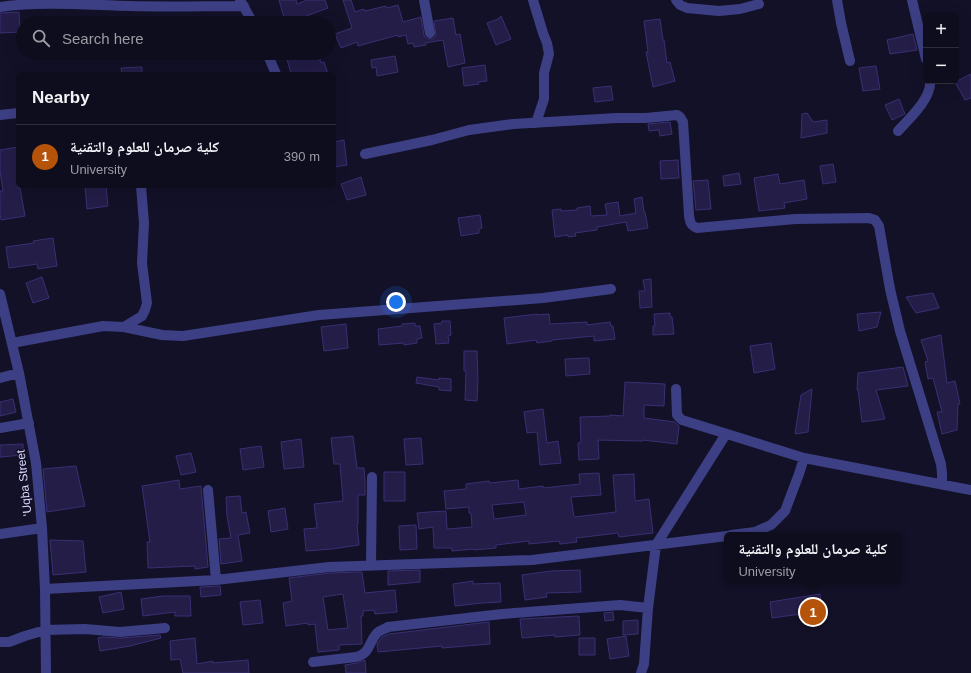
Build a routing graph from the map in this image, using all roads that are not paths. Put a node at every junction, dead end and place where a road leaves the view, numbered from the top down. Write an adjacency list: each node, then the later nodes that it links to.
1 (424, 0): 10 (street)
2 (533, 0): 18 (street)
3 (676, 0): 7 (street)
4 (837, 0): 13 (street)
5 (912, 0): 11 (street)
6 (242, 3): 8 (street); 9 (street)
7 (759, 4)
8 (0, 7)
9 (249, 16)
10 (430, 33)
11 (924, 48)
12 (270, 60): 14 (street)
13 (850, 61)
14 (275, 72)
15 (931, 84): 19 (street)
16 (16, 113): 17 (street)
17 (0, 114)
18 (536, 123): 20 (street); 34 (street)
19 (898, 132)
20 (365, 154)
21 (141, 188): 24 (street)
22 (611, 289): 24 (street)
23 (0, 294): 25 (street, ‘Uqba Street)
24 (124, 327): 25 (street)
25 (12, 343): 26 (street, ‘Uqba Street)
26 (19, 373): 27 (street); 29 (street, ‘Uqba Street)
27 (0, 378)
28 (676, 390): 31 (street)
29 (29, 423): 30 (street); 37 (street, ‘Uqba Street)
30 (0, 428)
31 (726, 434): 32 (street); 41 (street)
32 (804, 458): 34 (street); 38 (street)
33 (372, 477): 42 (street)
34 (942, 484): 36 (street)
35 (208, 490): 43 (street)
36 (971, 490)
37 (42, 528): 39 (street); 44 (street, ‘Uqba Street)
38 (755, 532)
39 (0, 534)
40 (724, 536): 41 (street)
41 (656, 545): 42 (street); 45 (street)
42 (371, 565): 43 (street)
43 (216, 580): 44 (street)
44 (45, 589): 47 (street, ‘Uqba Street)
45 (648, 608): 49 (street); 51 (street)
46 (164, 628): 47 (street)
47 (45, 630): 48 (street); 50 (street, ‘Uqba Street)
48 (0, 642)
49 (313, 662)
50 (46, 673)
51 (641, 673)

